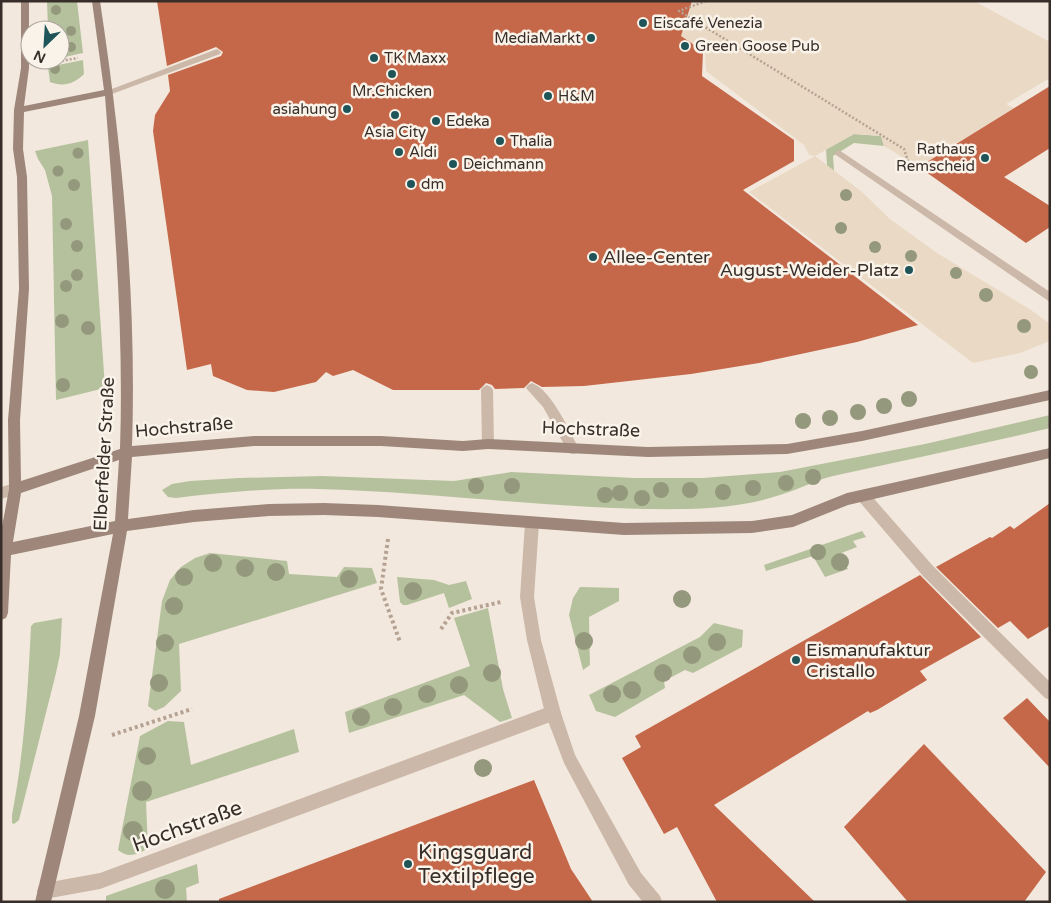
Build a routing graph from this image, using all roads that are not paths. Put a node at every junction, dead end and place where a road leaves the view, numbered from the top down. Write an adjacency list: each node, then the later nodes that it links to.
1 (25, 1): 5 (main road)
2 (96, 1): 4 (main road, Elberfelder Straße)
3 (217, 53): 4 (street)
4 (109, 92): 5 (main road); 13 (main road, Elberfelder Straße)
5 (19, 110): 15 (main road)
6 (839, 153): 7 (street)
7 (1050, 298)
8 (532, 388): 12 (street)
9 (487, 390): 11 (street)
10 (1050, 395): 12 (main road, Hochstraße)
11 (488, 444): 12 (main road, Hochstraße); 13 (main road, Hochstraße)
12 (573, 449)
13 (126, 452): 15 (main road, Hochstraße); 19 (main road, Elberfelder Straße)
14 (1050, 453): 17 (main road)
15 (15, 489): 16 (street); 20 (main road)
16 (1, 493)
17 (863, 496): 18 (main road); 22 (street)
18 (532, 523): 19 (main road); 23 (street)
19 (121, 526): 20 (main road); 24 (main road, Elberfelder Straße)
20 (3, 551): 21 (main road)
21 (1, 613)
22 (1050, 693)
23 (553, 713): 24 (street, Hochstraße); 25 (street)
24 (44, 896)
25 (654, 902)

